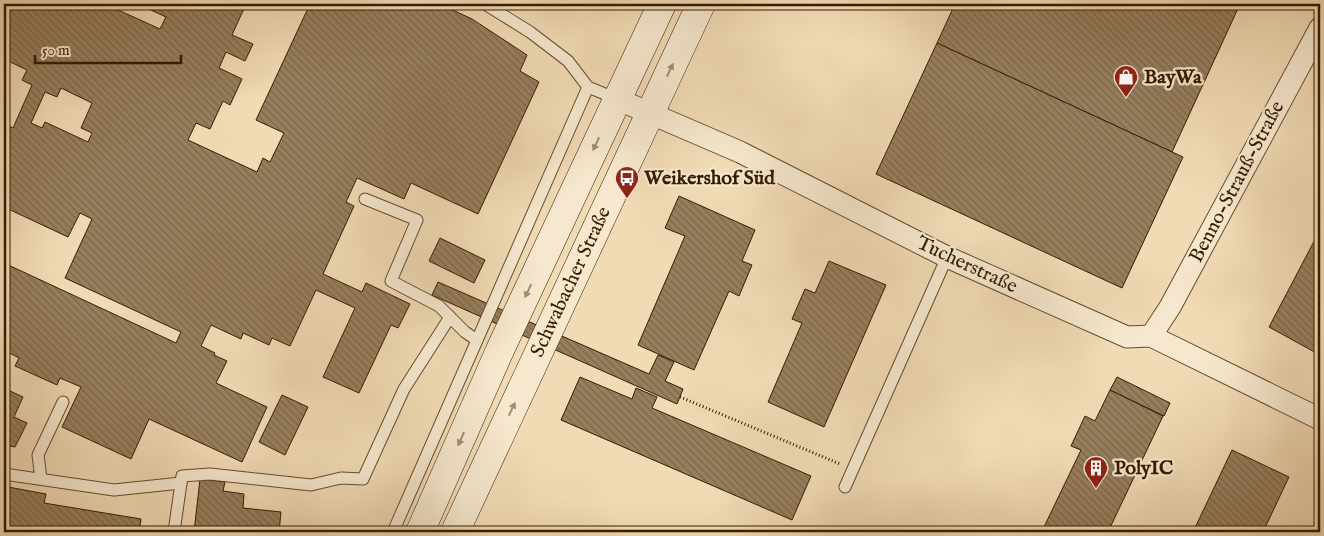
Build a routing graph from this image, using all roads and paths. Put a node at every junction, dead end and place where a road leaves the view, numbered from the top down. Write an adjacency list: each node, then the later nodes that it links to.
1 (485, 4): 5 (lane)
2 (662, 4): 6 (main road, Schwabacher Straße)
3 (701, 4): 7 (main road, Schwabacher Straße, one-way to 3)
4 (1320, 28): 11 (street, Benno-Strauß-Straße)
5 (588, 87): 6 (lane); 12 (lane)
6 (617, 100): 7 (street, Tucherstraße); 23 (main road, Schwabacher Straße, one-way to 23)
7 (649, 114): 9 (street, Tucherstraße); 24 (main road, Schwabacher Straße, one-way to 7)
8 (364, 199): 10 (lane)
9 (947, 257): 11 (street, Tucherstraße); 16 (lane)
10 (450, 317): 12 (lane); 19 (lane)
11 (1152, 336): 15 (street, Tucherstraße)
12 (477, 340): 22 (lane)
13 (680, 397): 16 (path)
14 (63, 402): 18 (lane)
15 (1320, 419)
16 (852, 470): 20 (lane)
17 (4, 474): 18 (lane)
18 (41, 479): 19 (lane)
19 (181, 483): 21 (lane)
20 (845, 487)
21 (174, 532)
22 (393, 532)
23 (420, 532)
24 (455, 532)

